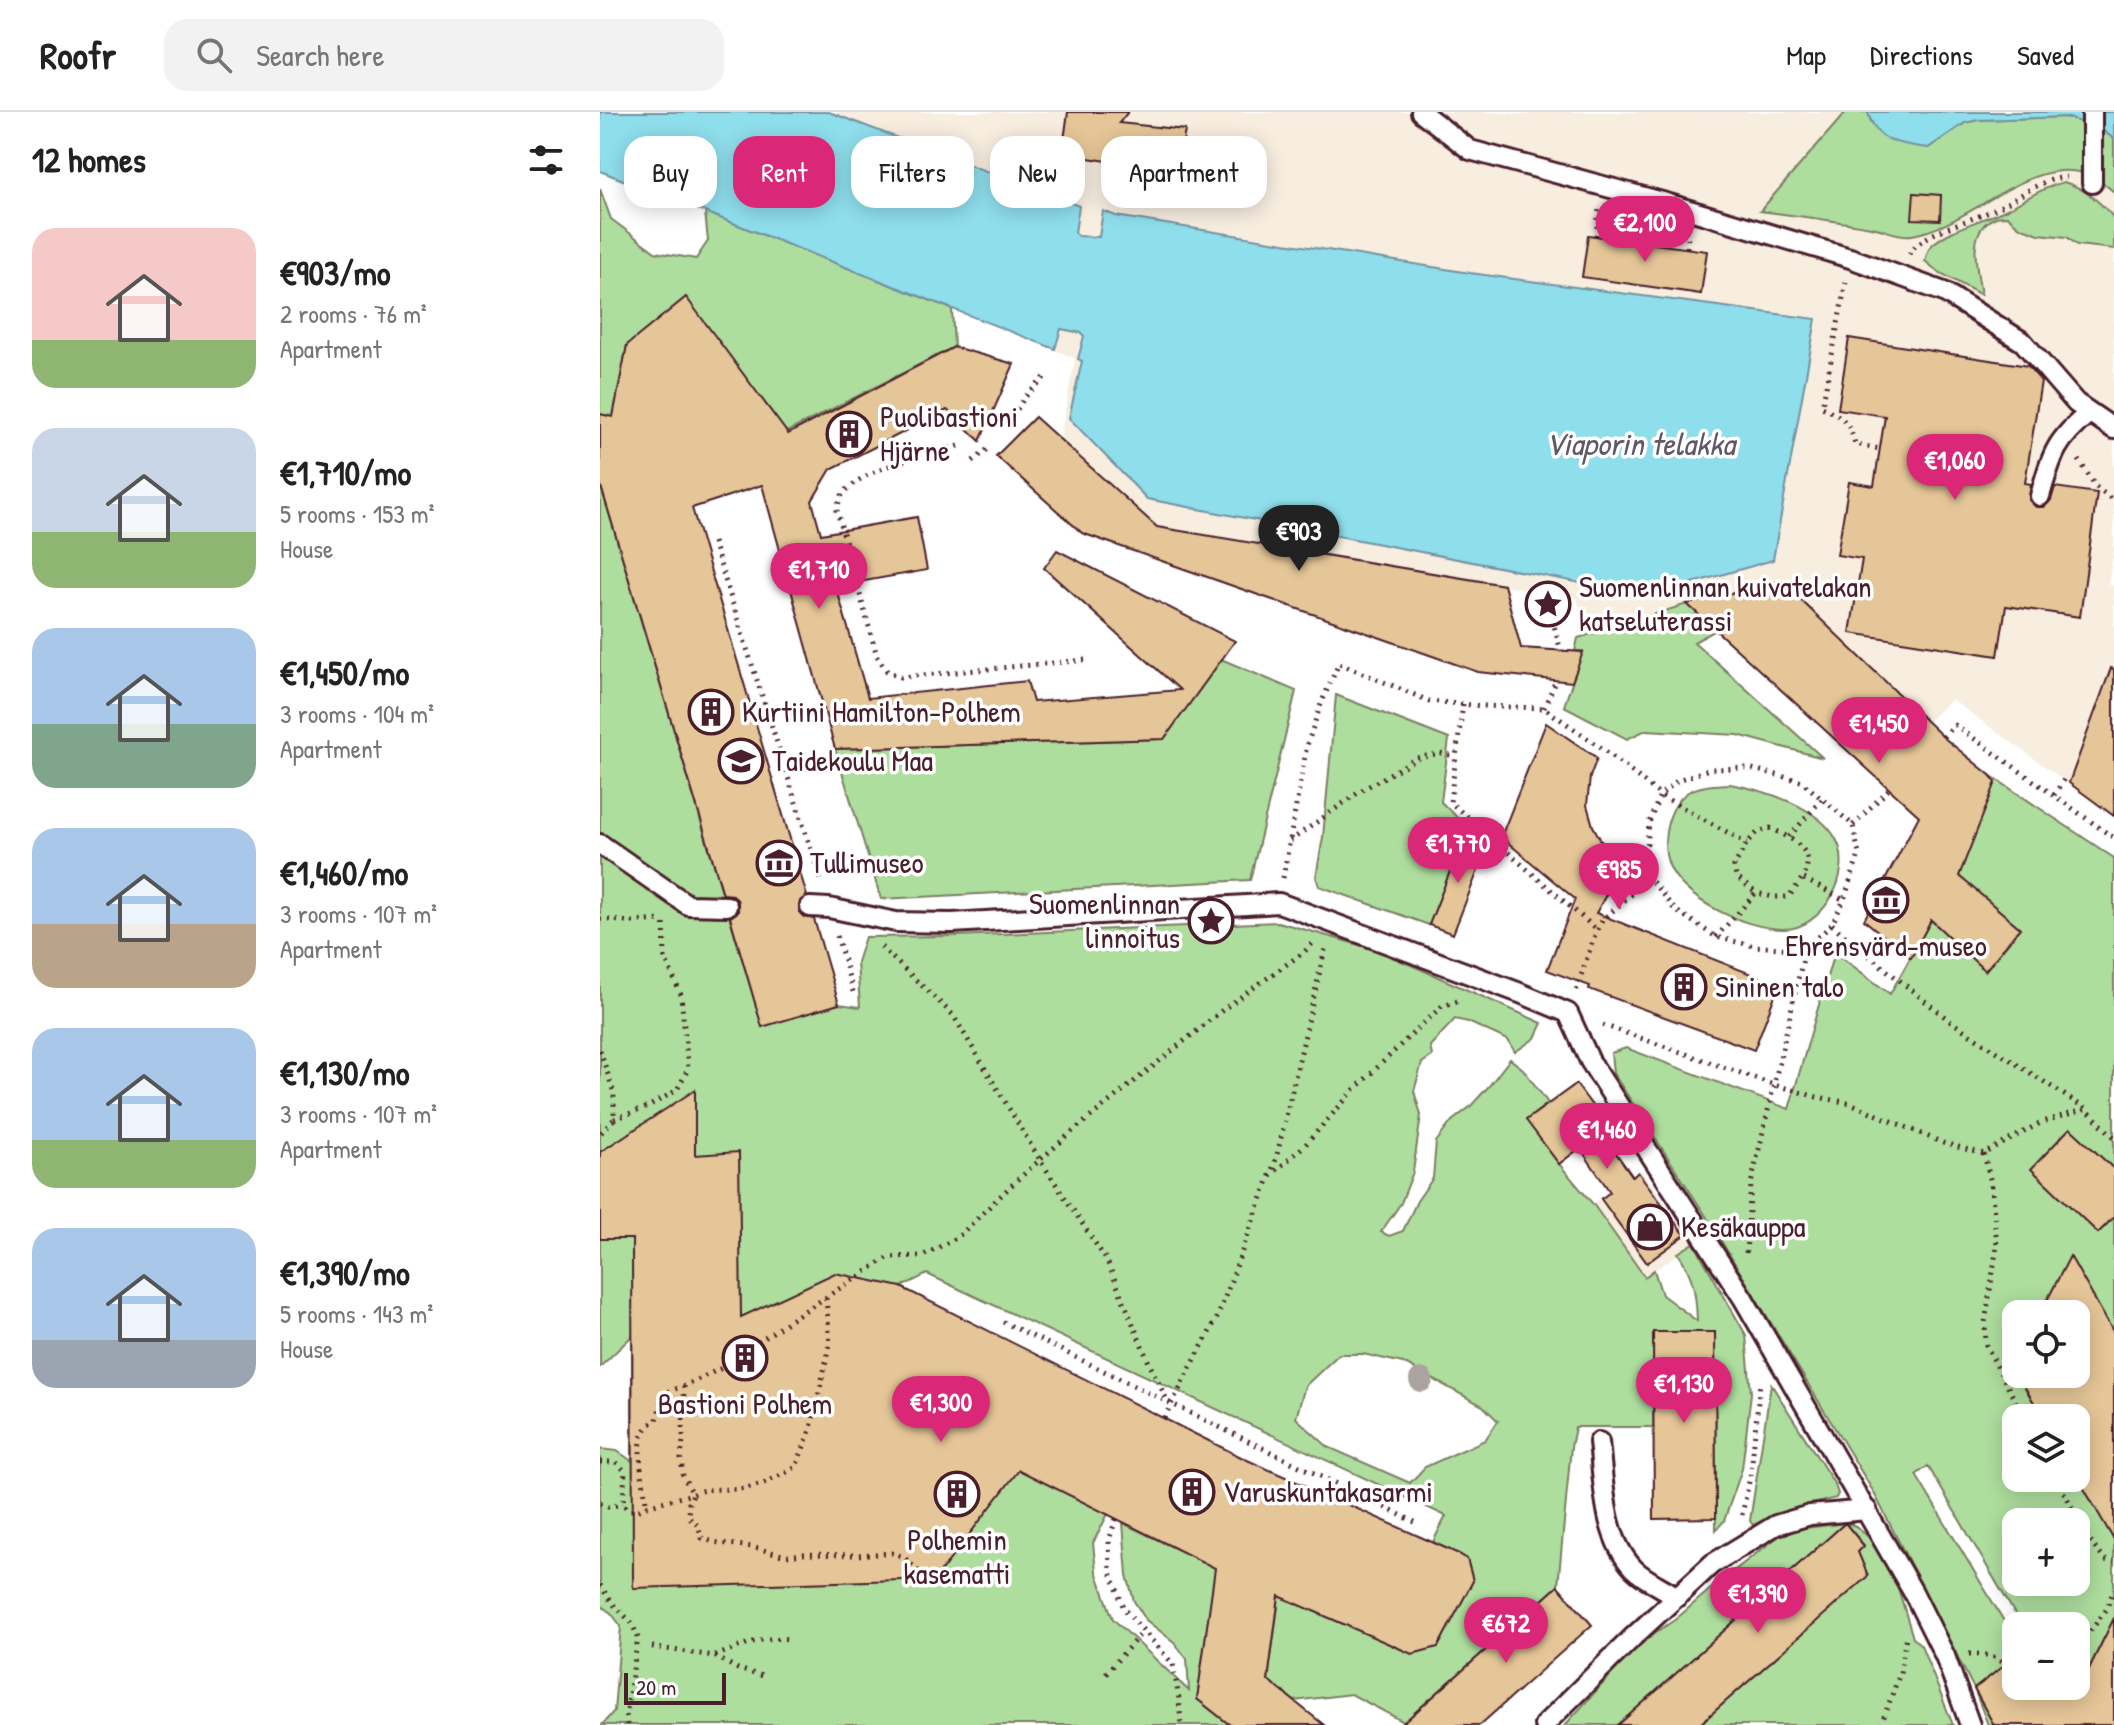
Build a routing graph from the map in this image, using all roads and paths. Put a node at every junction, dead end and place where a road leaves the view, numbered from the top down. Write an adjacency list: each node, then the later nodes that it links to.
1 (1421, 112): 4 (lane)
2 (2092, 112): 3 (lane)
3 (2092, 183): 5 (path)
4 (1850, 258): 5 (lane); 13 (path)
5 (1897, 274): 7 (lane)
6 (1047, 375): 8 (path)
7 (2089, 413): 9 (lane); 10 (lane)
8 (1009, 423)
9 (2071, 427): 15 (lane); 16 (path)
10 (2114, 429)
11 (959, 446): 20 (path)
12 (988, 449): 14 (path)
13 (1880, 449)
14 (973, 461)
15 (2040, 496)
16 (2114, 501)
17 (713, 542): 43 (path)
18 (1548, 604): 19 (path)
19 (1561, 651)
20 (1086, 660)
21 (1556, 680): 23 (path)
22 (1463, 704): 23 (path); 25 (path); 34 (path)
23 (1544, 708): 28 (path)
24 (1943, 737): 29 (path)
25 (1455, 756): 34 (path); 47 (path)
26 (2064, 779): 29 (path)
27 (1890, 788): 31 (path)
28 (1660, 795): 30 (path); 35 (path); 37 (path)
29 (2054, 795): 33 (path)
30 (1822, 799): 31 (path); 32 (path)
31 (1853, 825): 40 (path)
32 (1789, 837): 35 (path); 38 (path)
33 (2114, 838)
34 (1289, 841): 41 (path)
35 (1747, 843): 39 (path)
36 (600, 844): 42 (lane)
37 (1650, 879): 47 (path); 48 (path)
38 (1804, 879): 39 (path); 40 (path)
39 (1756, 893): 48 (path)
40 (1844, 900): 46 (path)
41 (1279, 903): 43 (lane); 45 (lane)
42 (727, 906)
43 (820, 908): 51 (path)
44 (600, 919): 57 (path)
45 (1332, 922): 53 (lane); 63 (path); 64 (path)
46 (1832, 924): 50 (path); 56 (path)
47 (1597, 930): 53 (path)
48 (1716, 937): 50 (path)
49 (877, 944): 63 (path)
50 (1805, 950): 55 (path)
51 (854, 995)
52 (1467, 998): 64 (path)
53 (1568, 1013): 55 (path); 66 (lane)
54 (600, 1050): 57 (path)
55 (1775, 1085): 62 (path); 66 (path)
56 (2086, 1109): 61 (path); 62 (path)
57 (614, 1119): 59 (path)
58 (600, 1121): 59 (path)
59 (605, 1128): 60 (path)
60 (600, 1134)
61 (2114, 1137)
62 (1984, 1154): 71 (path)
63 (1040, 1160): 65 (path); 70 (path)
64 (1269, 1177): 70 (path)
65 (826, 1298): 69 (path); 76 (path)
66 (1743, 1298): 80 (lane)
67 (1003, 1322): 70 (path)
68 (1760, 1376): 84 (path)
69 (684, 1386): 76 (path); 79 (path)
70 (1170, 1403): 72 (path); 82 (path)
71 (2017, 1404)
72 (1164, 1418)
73 (1599, 1442): 89 (lane)
74 (600, 1462): 78 (path)
75 (2064, 1492): 83 (path)
76 (693, 1494): 79 (path); 85 (path)
77 (600, 1503): 78 (path)
78 (623, 1504): 79 (path)
79 (646, 1506)
80 (1867, 1510): 84 (lane); 88 (lane)
81 (1116, 1519): 90 (path)
82 (1419, 1524)
83 (2114, 1562)
84 (1712, 1564): 89 (lane)
85 (919, 1572)
86 (600, 1585): 97 (path)
87 (2114, 1589): 91 (path)
88 (1913, 1592): 100 (path); 101 (lane)
89 (1677, 1597): 99 (lane)
90 (1143, 1631): 95 (path); 98 (path)
91 (2090, 1631)
92 (789, 1639): 94 (path)
93 (652, 1647): 94 (path)
94 (714, 1656): 96 (path)
95 (1106, 1673)
96 (762, 1676)
97 (627, 1725)
98 (1181, 1725)
99 (1544, 1725)
100 (1881, 1725)
101 (1970, 1725)

